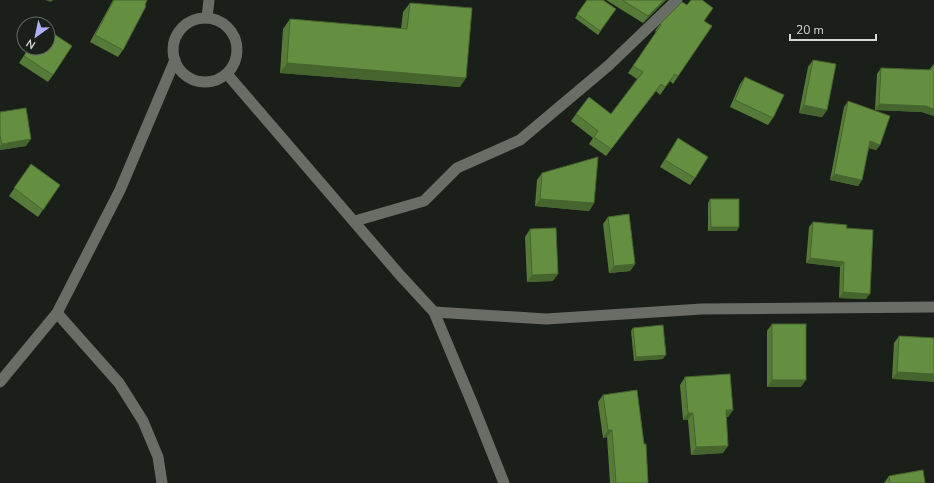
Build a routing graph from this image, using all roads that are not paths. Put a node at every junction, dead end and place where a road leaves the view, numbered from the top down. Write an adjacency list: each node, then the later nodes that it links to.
1 (209, 0): 3 (street)
2 (677, 0): 6 (street)
3 (207, 17): 4 (street); 5 (street)
4 (175, 60): 5 (street); 9 (street)
5 (227, 74): 6 (street)
6 (355, 221): 8 (street)
7 (934, 307): 8 (street)
8 (434, 312): 12 (street)
9 (57, 313): 10 (street); 11 (street)
10 (0, 382)
11 (162, 483)
12 (504, 483)

